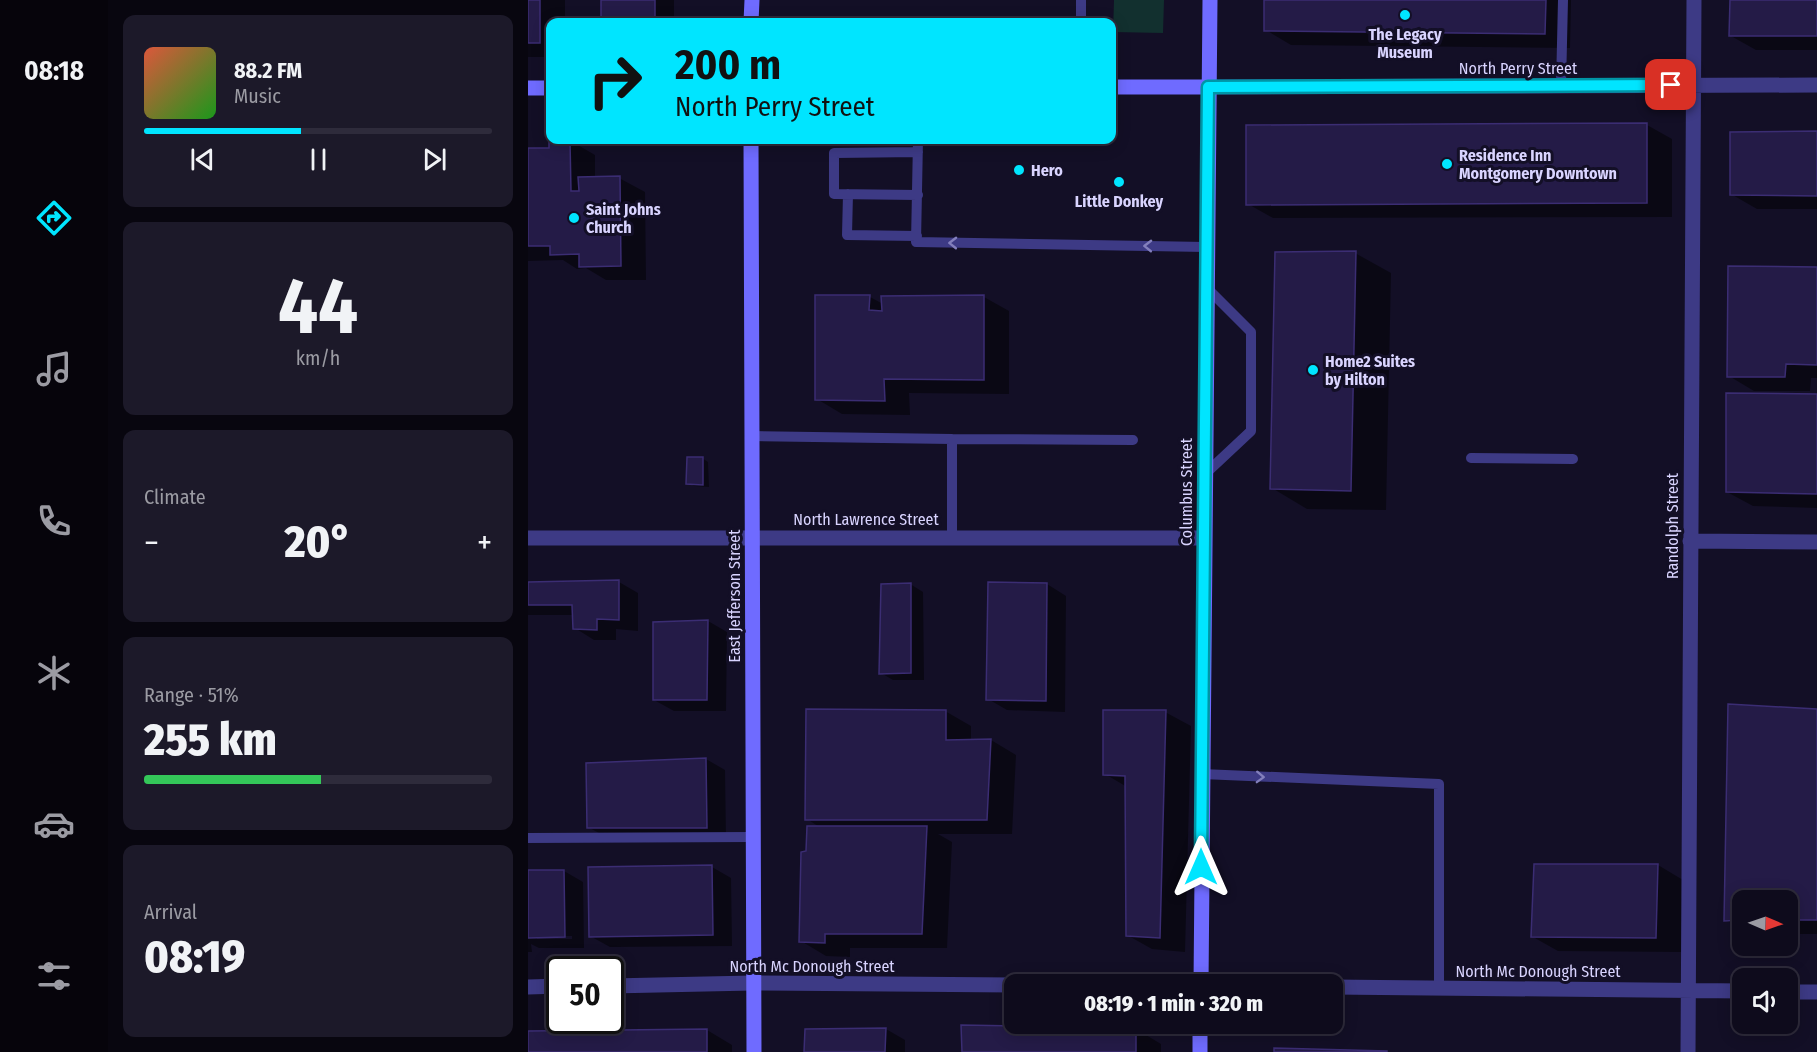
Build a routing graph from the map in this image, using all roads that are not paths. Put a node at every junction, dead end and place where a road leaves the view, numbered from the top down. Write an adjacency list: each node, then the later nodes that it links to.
1 (752, 0): 6 (main road)
2 (1081, 0): 7 (lane)
3 (1210, 0): 12 (main road, Columbus Street)
4 (1563, 0): 10 (lane)
5 (1694, 0): 8 (street, Randolph Street)
6 (751, 18)
7 (1081, 18)
8 (1693, 85): 9 (street, North Perry Street); 10 (street, North Perry Street); 33 (street, Randolph Street)
9 (1817, 85)
10 (1561, 86): 12 (street, North Perry Street)
11 (1116, 87): 12 (main road, North Perry Street)
12 (1208, 87): 21 (main road, Columbus Street)
13 (528, 88): 14 (main road)
14 (546, 88)
15 (751, 144): 23 (main road, East Jefferson Street)
16 (918, 144): 17 (lane)
17 (918, 152): 18 (lane); 19 (lane)
18 (848, 194): 19 (lane); 20 (lane)
19 (918, 195): 20 (lane)
20 (916, 239): 21 (lane, one-way to 20)
21 (1206, 247): 22 (main road, Columbus Street)
22 (1206, 287): 28 (main road, Columbus Street); 28 (lane)
23 (752, 436): 24 (lane); 29 (main road, East Jefferson Street)
24 (952, 439): 25 (lane); 30 (lane)
25 (1133, 440)
26 (1471, 458): 27 (lane)
27 (1573, 459)
28 (1204, 475): 32 (main road, Columbus Street)
29 (752, 537): 30 (street, North Lawrence Street); 31 (street, North Lawrence Street); 36 (main road, East Jefferson Street)
30 (952, 537): 32 (street, North Lawrence Street)
31 (528, 538)
32 (1203, 538): 35 (main road, Columbus Street)
33 (1690, 542): 34 (street); 46 (street, Randolph Street)
34 (1817, 542)
35 (1202, 774): 38 (main road, Columbus Street); 45 (lane, one-way to 45)
36 (753, 837): 37 (lane); 39 (main road, East Jefferson Street)
37 (528, 838)
38 (1201, 974)
39 (753, 983): 40 (street, North Mc Donough Street); 42 (street, North Mc Donough Street); 51 (main road, East Jefferson Street)
40 (1004, 985)
41 (546, 986): 43 (street)
42 (624, 986)
43 (528, 987)
44 (1343, 987): 45 (street, North Mc Donough Street)
45 (1439, 988): 46 (street, North Mc Donough Street)
46 (1688, 990): 47 (street, North Mc Donough Street); 53 (street, Randolph Street)
47 (1732, 991)
48 (1798, 992): 49 (street)
49 (1817, 992)
50 (1200, 1034): 52 (main road)
51 (754, 1052)
52 (1200, 1052)
53 (1688, 1052)

